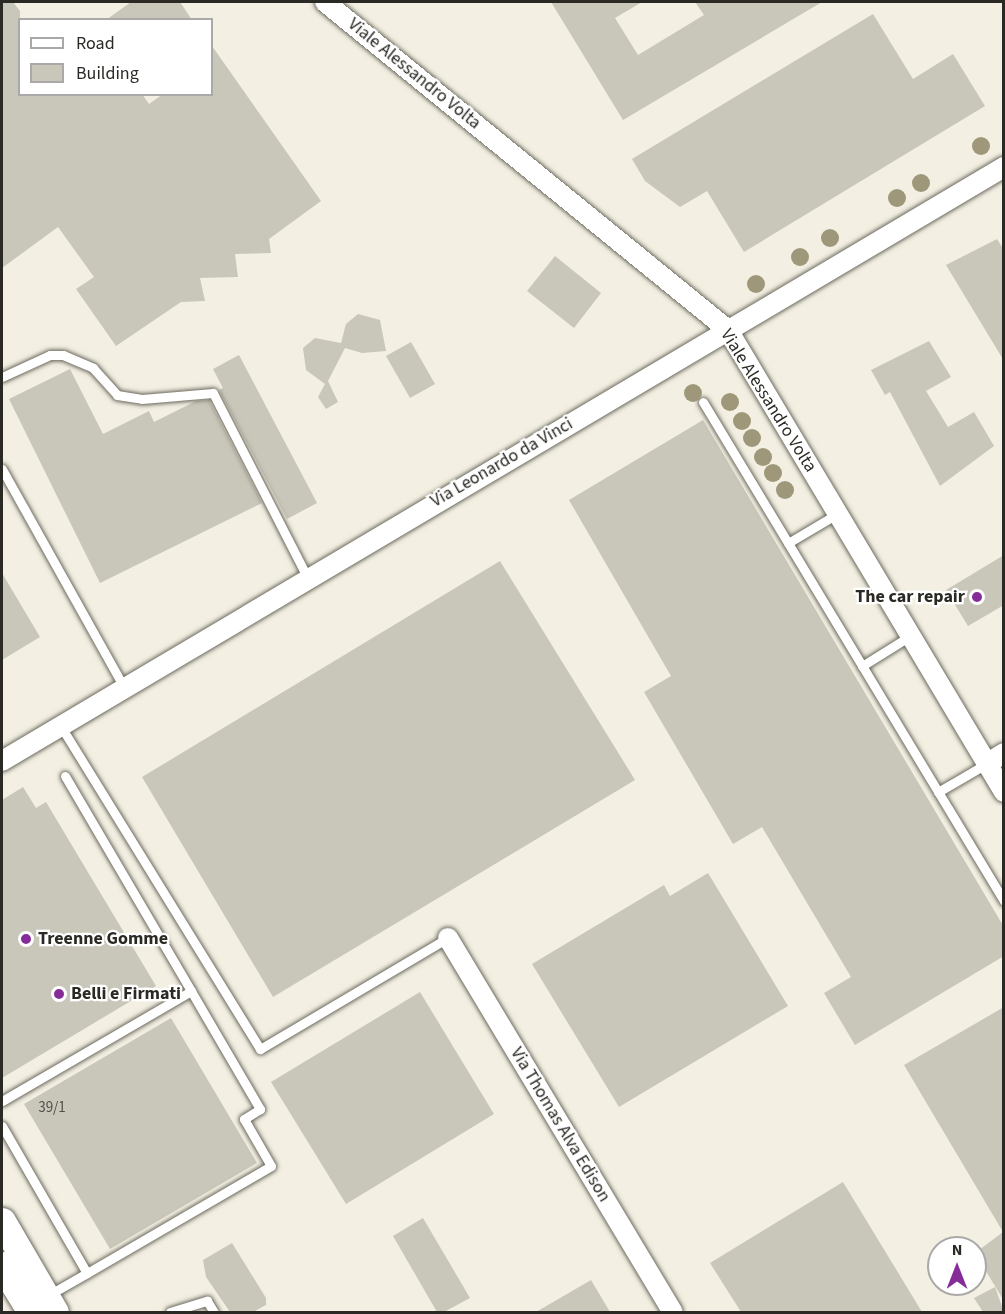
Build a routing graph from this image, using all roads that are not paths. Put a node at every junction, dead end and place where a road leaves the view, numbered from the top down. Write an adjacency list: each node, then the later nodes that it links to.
1 (325, 2): 3 (street, Viale Alessandro Volta)
2 (1003, 168): 3 (street, Via Leonardo da Vinci)
3 (728, 330): 7 (street, Viale Alessandro Volta); 9 (street, Via Leonardo da Vinci)
4 (2, 377): 9 (lane)
5 (703, 402): 8 (lane)
6 (2, 469): 12 (lane)
7 (837, 514): 8 (lane); 10 (street, Viale Alessandro Volta)
8 (788, 543): 11 (lane)
9 (307, 577): 12 (street, Via Leonardo da Vinci)
10 (910, 636): 11 (lane); 16 (street, Viale Alessandro Volta)
11 (862, 666): 18 (lane)
12 (124, 687): 13 (street, Via Leonardo da Vinci)
13 (60, 726): 15 (street, Via Leonardo da Vinci); 21 (lane)
14 (1004, 753): 16 (street)
15 (2, 761)
16 (986, 764): 18 (lane); 19 (street, Viale Alessandro Volta)
17 (65, 776): 22 (lane)
18 (938, 792): 20 (lane)
19 (1004, 792)
20 (1004, 901)
21 (448, 938): 31 (street, Via Thomas Alva Edison)
22 (190, 991): 23 (lane); 27 (lane)
23 (2, 1101)
24 (2, 1126): 27 (lane)
25 (2, 1221): 28 (main road)
26 (2, 1265): 28 (main road)
27 (87, 1273): 28 (lane)
28 (44, 1307)
29 (170, 1312): 30 (lane)
30 (214, 1312)
31 (673, 1312)

